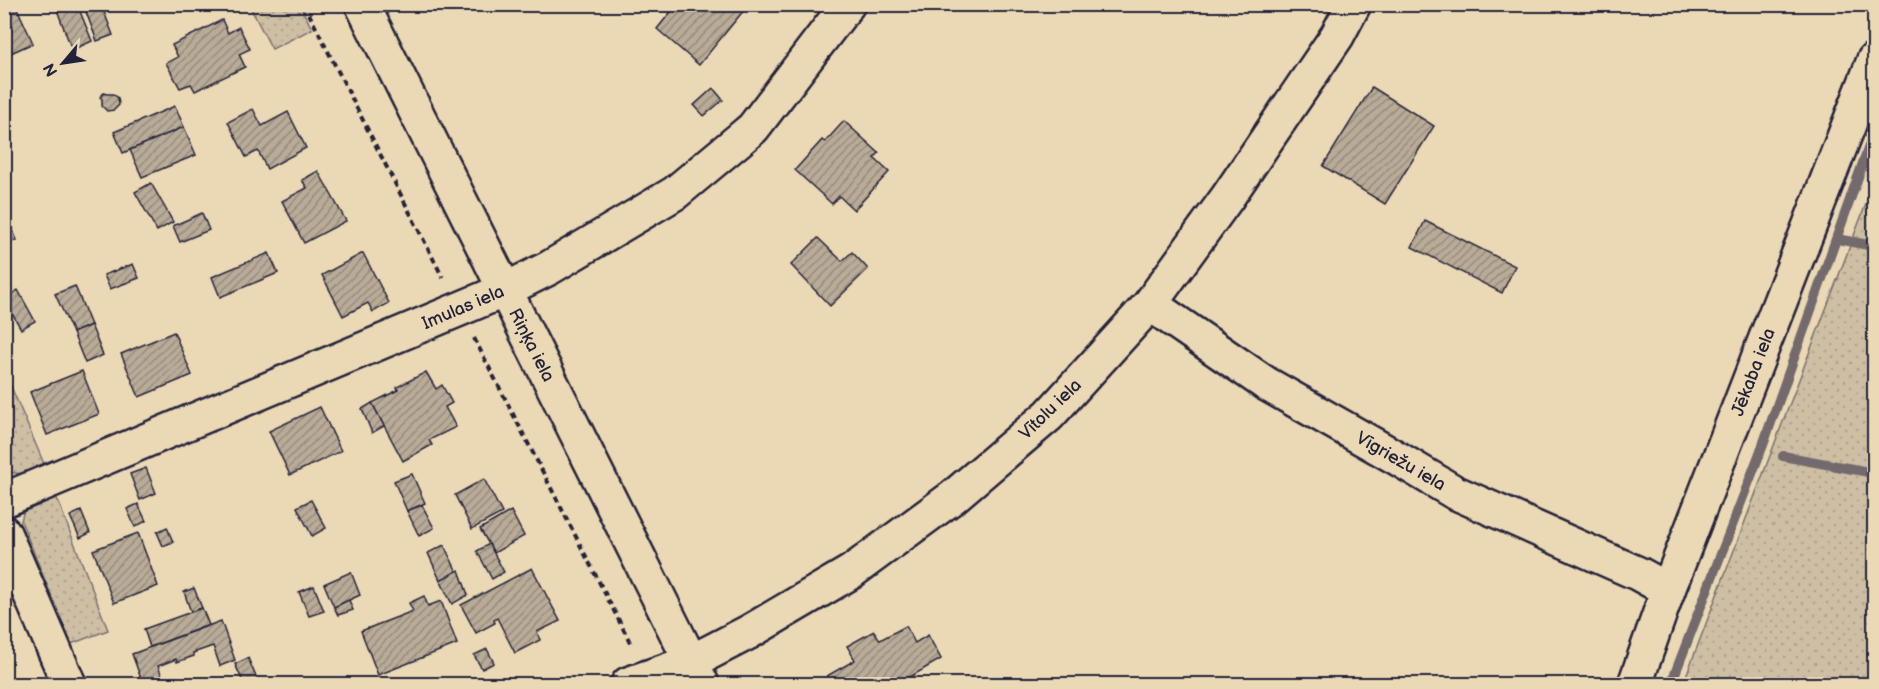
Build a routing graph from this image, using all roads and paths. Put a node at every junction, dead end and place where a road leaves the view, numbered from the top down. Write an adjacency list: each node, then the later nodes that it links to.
1 (304, 4): 8 (path)
2 (362, 4): 6 (street, Riņķa iela)
3 (848, 4): 6 (street, Imulas iela)
4 (1354, 4): 7 (street, Vītolu iela)
5 (1875, 60): 11 (street, Jēkaba iela)
6 (505, 290): 8 (street, Imulas iela); 12 (street, Riņķa iela)
7 (1150, 304): 11 (street, Vīgriežu iela); 12 (street, Vītolu iela)
8 (458, 309): 9 (street, Imulas iela); 13 (path)
9 (4, 500)
10 (4, 533): 14 (street)
11 (1668, 590): 15 (street, Jēkaba iela)
12 (696, 673): 13 (street, Vītolu iela)
13 (638, 681)
14 (69, 684)
15 (1635, 684)

